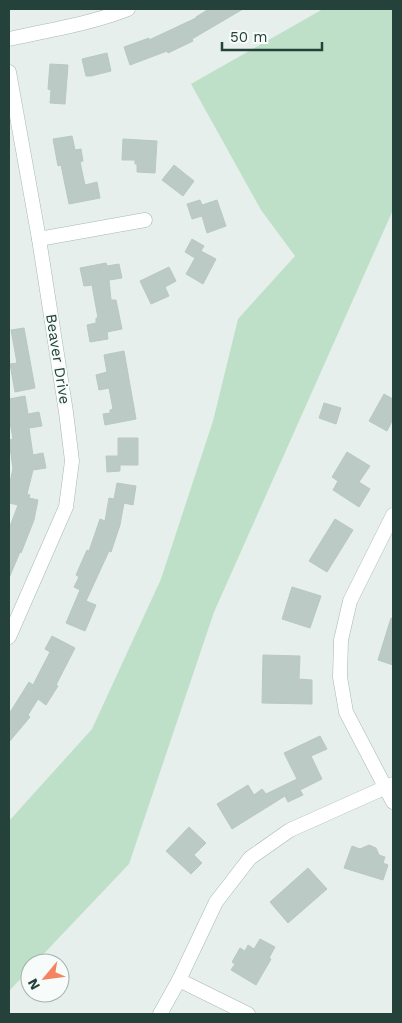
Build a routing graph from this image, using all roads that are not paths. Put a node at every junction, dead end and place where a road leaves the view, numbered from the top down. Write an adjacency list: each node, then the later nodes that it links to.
1 (128, 9): 2 (street)
2 (9, 38)
3 (9, 72): 5 (street, Beaver Drive)
4 (145, 220): 5 (street)
5 (39, 240): 7 (street, Beaver Drive)
6 (393, 515): 8 (street)
7 (11, 627)
8 (390, 786): 9 (street); 10 (street)
9 (393, 802)
10 (179, 980): 11 (street); 12 (street)
11 (160, 1014)
12 (248, 1014)

